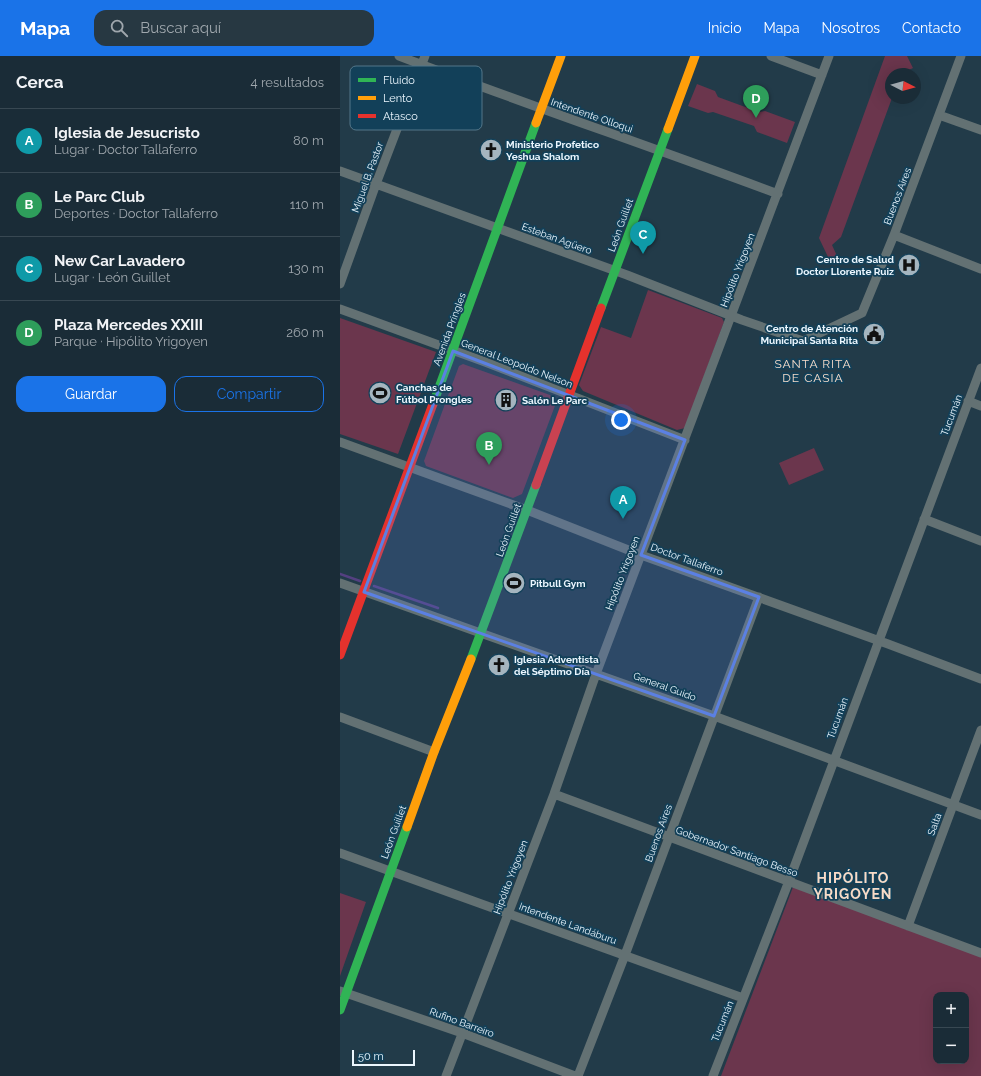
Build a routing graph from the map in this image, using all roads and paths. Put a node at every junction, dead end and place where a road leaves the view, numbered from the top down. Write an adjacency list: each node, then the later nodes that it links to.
1 (399, 56): 7 (street, Intendente Olloqui)
2 (561, 56): 11 (street, Avenida Pringles)
3 (695, 56): 15 (street, León Guillet)
4 (772, 56): 9 (street)
5 (829, 56): 9 (street, Hipólito Yrigoyen)
6 (961, 56): 12 (street, Buenos Aires)
7 (423, 60): 8 (street, Intendente Olloqui)
8 (437, 66)
9 (822, 75): 18 (street, Hipólito Yrigoyen)
10 (482, 84): 11 (street, Intendente Olloqui)
11 (541, 109): 15 (street, Intendente Olloqui); 19 (street, Avenida Pringles)
12 (939, 115): 14 (street); 20 (street, Buenos Aires)
13 (396, 130): 17 (street, Miguel B. Pastor)
14 (981, 130)
15 (660, 150): 18 (street, Intendente Olloqui); 22 (street, León Guillet)
16 (340, 171): 17 (street, Esteban Agüero)
17 (376, 184): 19 (street, Esteban Agüero); 23 (street, Miguel B. Pastor)
18 (778, 194): 25 (street, Hipólito Yrigoyen)
19 (498, 228): 22 (street, Esteban Agüero); 27 (street, Avenida Pringles)
20 (894, 235): 21 (street); 26 (street, Buenos Aires)
21 (981, 269)
22 (615, 271): 25 (street, Esteban Agüero); 29 (street, León Guillet)
23 (340, 284)
24 (340, 309): 27 (street, General Leopoldo Nelson)
25 (732, 316): 26 (street, Esteban Agüero); 32 (street, Hipólito Yrigoyen)
26 (832, 327)
27 (453, 351): 29 (street, General Leopoldo Nelson); 34 (street, Avenida Pringles)
28 (981, 368): 30 (street, Tucumán)
29 (570, 395): 32 (street, General Leopoldo Nelson); 35 (street, León Guillet)
30 (968, 401): 31 (street); 36 (street, Tucumán)
31 (981, 406)
32 (685, 440): 38 (street, Hipólito Yrigoyen)
33 (340, 442): 34 (street, Doctor Tallaferro)
34 (410, 468): 35 (street, Doctor Tallaferro); 40 (street, Avenida Pringles)
35 (527, 510): 38 (street, Doctor Tallaferro); 42 (street, León Guillet)
36 (924, 519): 37 (street); 43 (street, Tucumán)
37 (981, 541)
38 (641, 555): 41 (street, Doctor Tallaferro); 45 (street, Hipólito Yrigoyen)
39 (340, 583): 40 (street, General Guido)
40 (364, 592): 42 (street, General Guido); 44 (street, Avenida Pringles)
41 (759, 597): 43 (street, Doctor Tallaferro); 47 (street, Buenos Aires)
42 (481, 634): 45 (street, General Guido); 50 (street, León Guillet)
43 (878, 640): 46 (street, Doctor Tallaferro); 51 (street, Tucumán)
44 (340, 655)
45 (596, 674): 47 (street, General Guido); 52 (street, Hipólito Yrigoyen)
46 (981, 680)
47 (714, 716): 51 (street, General Guido); 55 (street, Buenos Aires)
48 (340, 717): 50 (street)
49 (981, 730): 53 (street, Salta)
50 (434, 752): 57 (street, León Guillet)
51 (834, 760): 53 (street, General Guido); 58 (street, Tucumán)
52 (554, 794): 55 (street, Gobernador Santiago Besso); 59 (street, Hipólito Yrigoyen)
53 (952, 805): 54 (street, General Guido); 60 (street, Salta)
54 (981, 815)
55 (668, 838): 58 (street, Gobernador Santiago Besso); 62 (street, Buenos Aires)
56 (340, 853): 57 (street, Intendente Landáburu)
57 (390, 871): 59 (street, Intendente Landáburu); 63 (street, León Guillet)
58 (789, 881): 60 (street, Gobernador Santiago Besso); 64 (street, Tucumán)
59 (508, 913): 62 (street, Intendente Landáburu); 66 (street, Hipólito Yrigoyen)
60 (908, 926): 61 (street, Gobernador Santiago Besso)
61 (981, 953)
62 (625, 955): 64 (street, Intendente Landáburu); 68 (street, Buenos Aires)
63 (343, 992): 65 (street, León Guillet); 66 (street, Rufino Barreiro)
64 (743, 998): 69 (street, Tucumán)
65 (340, 1010)
66 (462, 1034): 67 (street, Hipólito Yrigoyen); 68 (street, Rufino Barreiro)
67 (446, 1076)
68 (576, 1076)
69 (712, 1076)

